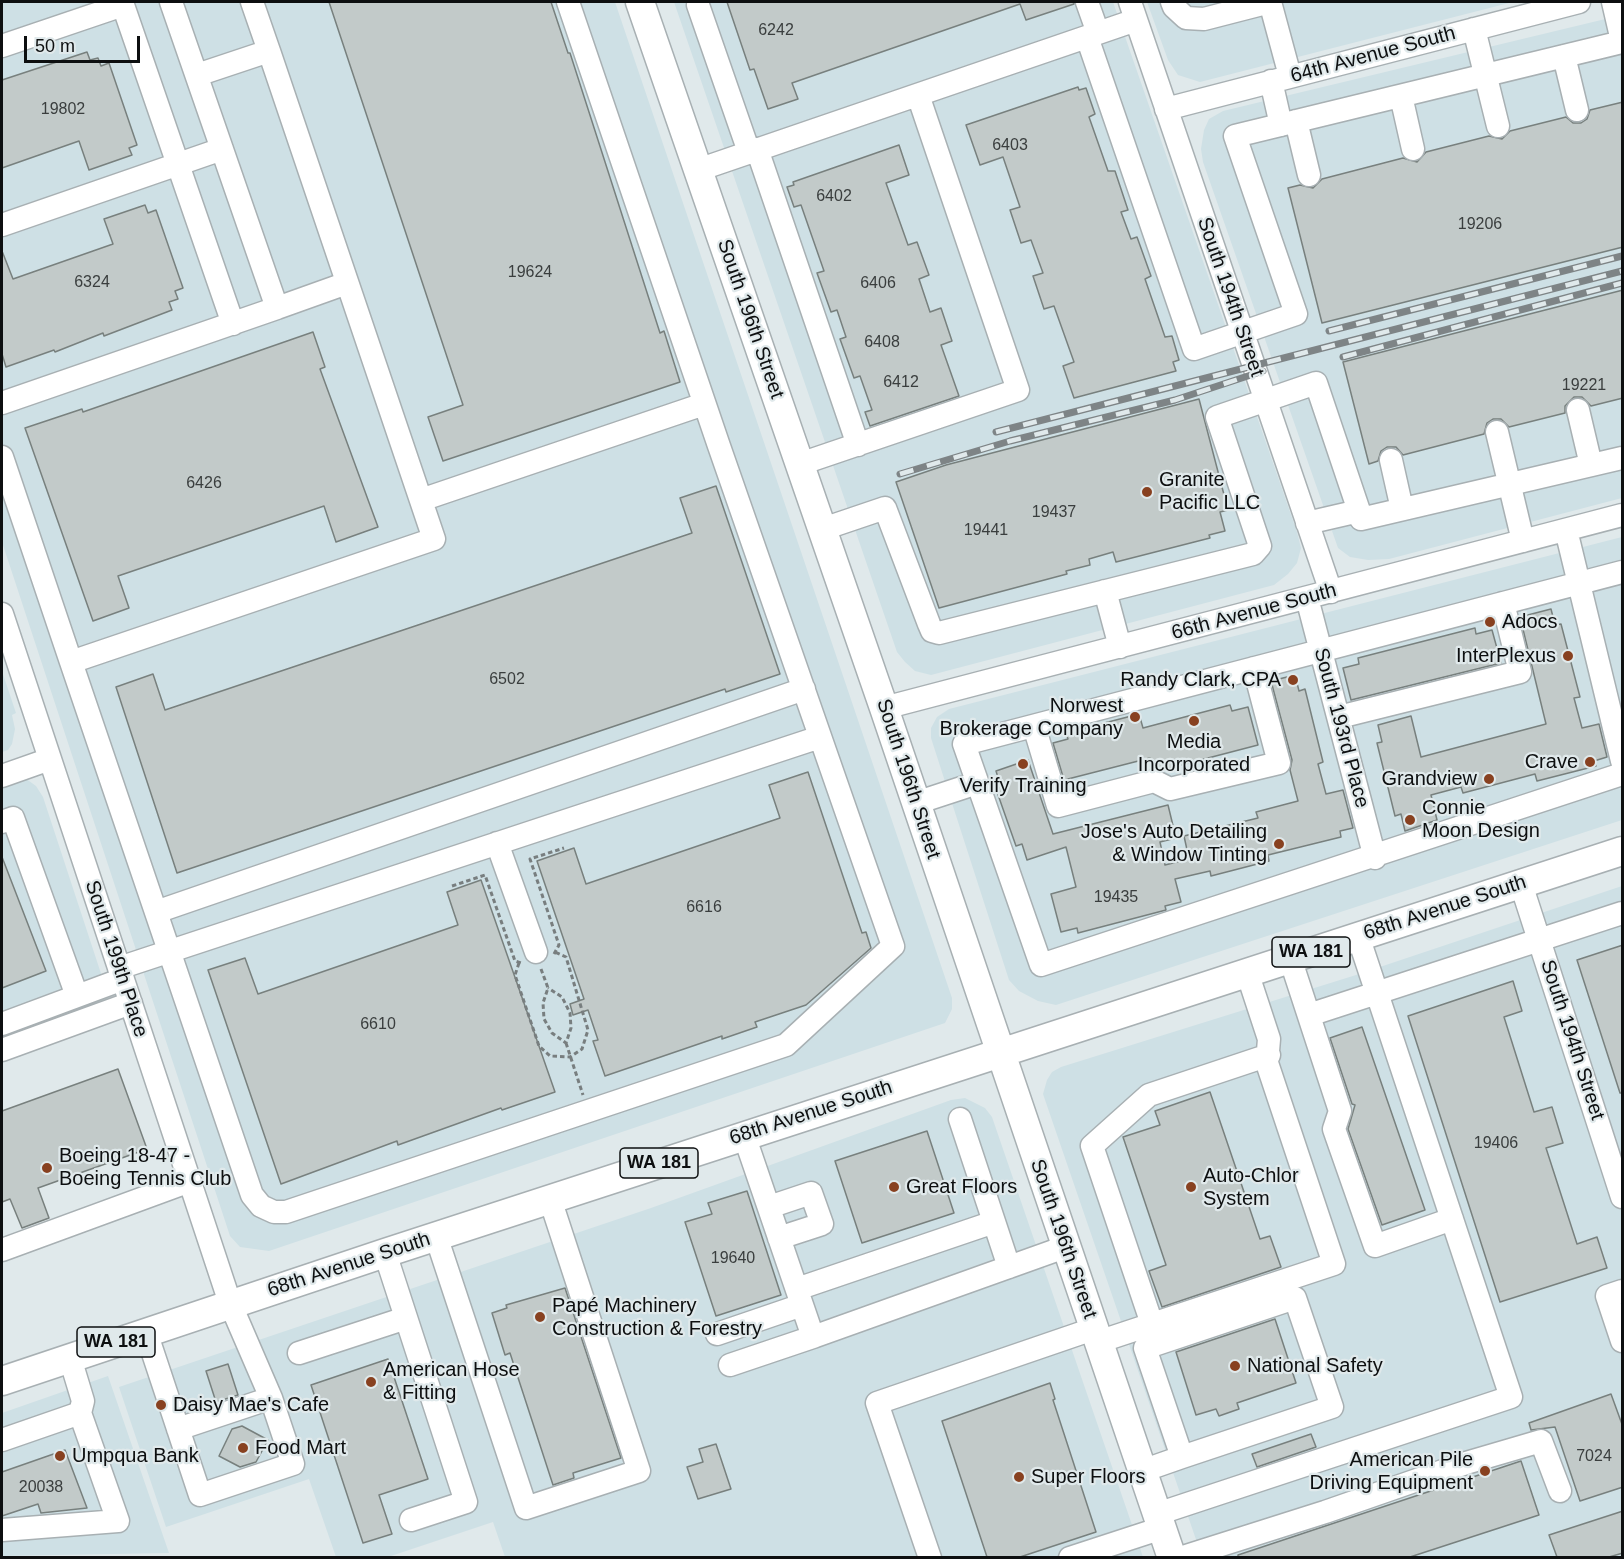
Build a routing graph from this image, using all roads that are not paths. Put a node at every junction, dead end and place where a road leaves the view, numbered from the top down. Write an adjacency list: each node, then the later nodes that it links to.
1 (171, 2): 18 (street)
2 (252, 2): 16 (street)
3 (568, 2): 40 (street)
4 (640, 2): 31 (main road, South 196th Street)
5 (1087, 2): 13 (street)
6 (1173, 2): 7 (street)
7 (1270, 2): 20 (street)
8 (1573, 2): 12 (street, 64th Avenue South)
9 (1613, 2): 14 (street)
10 (698, 5): 29 (street)
11 (1133, 11): 13 (street); 23 (street, South 194th Street)
12 (1474, 29): 19 (street); 20 (street, 64th Avenue South)
13 (1093, 35): 21 (street); 37 (street)
14 (1623, 42): 17 (street)
15 (2, 46): 30 (street)
16 (269, 51): 18 (street); 34 (street)
17 (1564, 56): 19 (street); 24 (street)
18 (196, 75): 27 (street)
19 (1486, 75): 22 (street); 26 (street)
20 (1280, 79): 23 (street, 64th Avenue South); 25 (street)
21 (918, 94): 29 (street); 43 (street)
22 (1401, 96): 25 (street); 28 (street)
23 (1166, 109): 37 (street, South 194th Street)
24 (1577, 110)
25 (1289, 123): 32 (street); 37 (street)
26 (1498, 126)
27 (222, 149): 30 (street); 35 (street)
28 (1413, 149)
29 (753, 151): 31 (street); 43 (street)
30 (178, 164): 33 (street); 36 (street)
31 (698, 170): 47 (main road, South 196th Street)
32 (1309, 175)
33 (2, 225)
34 (347, 283): 35 (street); 50 (street)
35 (277, 308): 36 (street)
36 (233, 324): 39 (street)
37 (1242, 332): 38 (street, South 194th Street)
38 (1265, 400): 52 (street); 54 (street, South 194th Street); 60 (street)
39 (2, 403)
40 (704, 404): 50 (street); 69 (street)
41 (1578, 410): 48 (street)
42 (1497, 432): 49 (street)
43 (858, 445): 47 (street)
44 (2, 457): 67 (street)
45 (1623, 458): 48 (street)
46 (1391, 460): 51 (street)
47 (800, 464): 55 (main road, South 196th Street)
48 (1591, 465): 49 (street)
49 (1509, 484): 51 (street); 57 (street)
50 (421, 500): 67 (street)
51 (1402, 509): 52 (street)
52 (1359, 511): 54 (street)
53 (1623, 514): 56 (street, 66th Avenue South)
54 (1307, 523): 61 (street, South 194th Street)
55 (823, 529): 60 (street); 70 (main road, South 196th Street)
56 (1566, 530): 57 (street, 66th Avenue South); 59 (street)
57 (1523, 541): 61 (street, 66th Avenue South)
58 (1623, 572): 59 (street)
59 (1579, 584): 63 (street); 75 (street)
60 (1106, 591): 65 (street)
61 (1331, 592): 62 (street, 66th Avenue South)
62 (1307, 598): 65 (street, 66th Avenue South); 66 (street, South 193rd Place)
63 (1503, 603): 66 (street); 71 (street)
64 (2, 614): 74 (street, South 199th Place)
65 (1120, 647): 70 (street, 66th Avenue South)
66 (1321, 650): 68 (street); 71 (street, South 193rd Place)
67 (71, 662): 85 (street)
68 (1254, 668): 72 (street); 72 (street)
69 (804, 689): 73 (street); 85 (street)
70 (884, 708): 79 (main road, South 196th Street)
71 (1339, 717): 83 (street, South 193rd Place)
72 (1034, 726): 78 (street)
73 (820, 737): 81 (street); 89 (street)
74 (50, 759): 77 (street); 93 (street, South 199th Place)
75 (1623, 761)
76 (1623, 774): 83 (street)
77 (2, 776)
78 (977, 783): 79 (street); 83 (street)
79 (916, 803): 100 (main road, South 196th Street)
80 (2, 822): 95 (street)
81 (497, 843): 89 (street); 90 (street)
82 (1623, 850): 84 (main road, 68th Avenue South / WA 181)
83 (1375, 858)
84 (1521, 884): 87 (main road, 68th Avenue South / WA 181); 88 (street, South 194th Street)
85 (156, 912): 89 (street)
86 (1623, 913): 88 (street)
87 (1358, 936): 91 (main road, 68th Avenue South / WA 181); 94 (street)
88 (1539, 940): 94 (street); 105 (street, South 194th Street)
89 (170, 952): 93 (street)
90 (537, 957)
91 (1290, 958): 92 (main road, 68th Avenue South / WA 181); 97 (street)
92 (1247, 972): 100 (main road, 68th Avenue South / WA 181); 101 (street)
93 (121, 974): 95 (street); 96 (street, South 199th Place)
94 (1377, 993): 97 (street); 108 (street)
95 (77, 996): 98 (street)
96 (130, 1003): 99 (street); 104 (street, South 199th Place)
97 (1309, 1015): 108 (street)
98 (2, 1024)
99 (2, 1050)
100 (999, 1052): 103 (main road, 68th Avenue South / WA 181); 112 (main road, South 196th Street)
101 (1269, 1055): 120 (street); 120 (street)
102 (960, 1119): 109 (street)
103 (744, 1135): 106 (main road, 68th Avenue South / WA 181); 107 (street)
104 (190, 1181): 113 (street); 118 (street, South 199th Place)
105 (1623, 1197)
106 (550, 1199): 110 (main road, 68th Avenue South / WA 181); 110 (street)
107 (769, 1207): 111 (street); 111 (street)
108 (1452, 1219): 138 (street)
109 (994, 1222): 115 (street); 117 (street)
110 (436, 1236): 114 (main road, 68th Avenue South / WA 181)
111 (780, 1238): 117 (street)
112 (1065, 1247): 115 (street); 123 (main road, South 196th Street)
113 (2, 1250)
114 (385, 1253): 118 (main road, 68th Avenue South / WA 181); 119 (street)
115 (1009, 1267): 124 (street)
116 (1615, 1293): 125 (street)
117 (799, 1297): 122 (street); 124 (street)
118 (231, 1303): 121 (main road, 68th Avenue South / WA 181); 130 (street, South 199th Place)
119 (406, 1318): 126 (street); 137 (street)
120 (1152, 1324): 123 (street)
121 (146, 1332): 127 (main road, 68th Avenue South / WA 181); 132 (street)
122 (717, 1334)
123 (1096, 1335): 135 (main road, South 196th Street); 142 (street)
124 (813, 1337): 128 (street)
125 (1623, 1341)
126 (300, 1353)
127 (70, 1358): 129 (main road, 68th Avenue South / WA 181); 131 (street)
128 (730, 1365)
129 (2, 1381)
130 (271, 1398): 132 (street); 132 (street, South 199th Place)
131 (80, 1413): 133 (street); 139 (street)
132 (178, 1429)
133 (2, 1440)
134 (1182, 1457): 134 (street); 135 (street)
135 (1142, 1471): 138 (main road, South 196th Street)
136 (1560, 1491): 141 (street)
137 (411, 1520)
138 (1159, 1521): 140 (street); 144 (main road, South 196th Street)
139 (2, 1530)
140 (1116, 1550): 143 (street)
141 (1229, 1550): 145 (street)
142 (930, 1557)
143 (1070, 1557)
144 (1172, 1557)
145 (1180, 1557)

